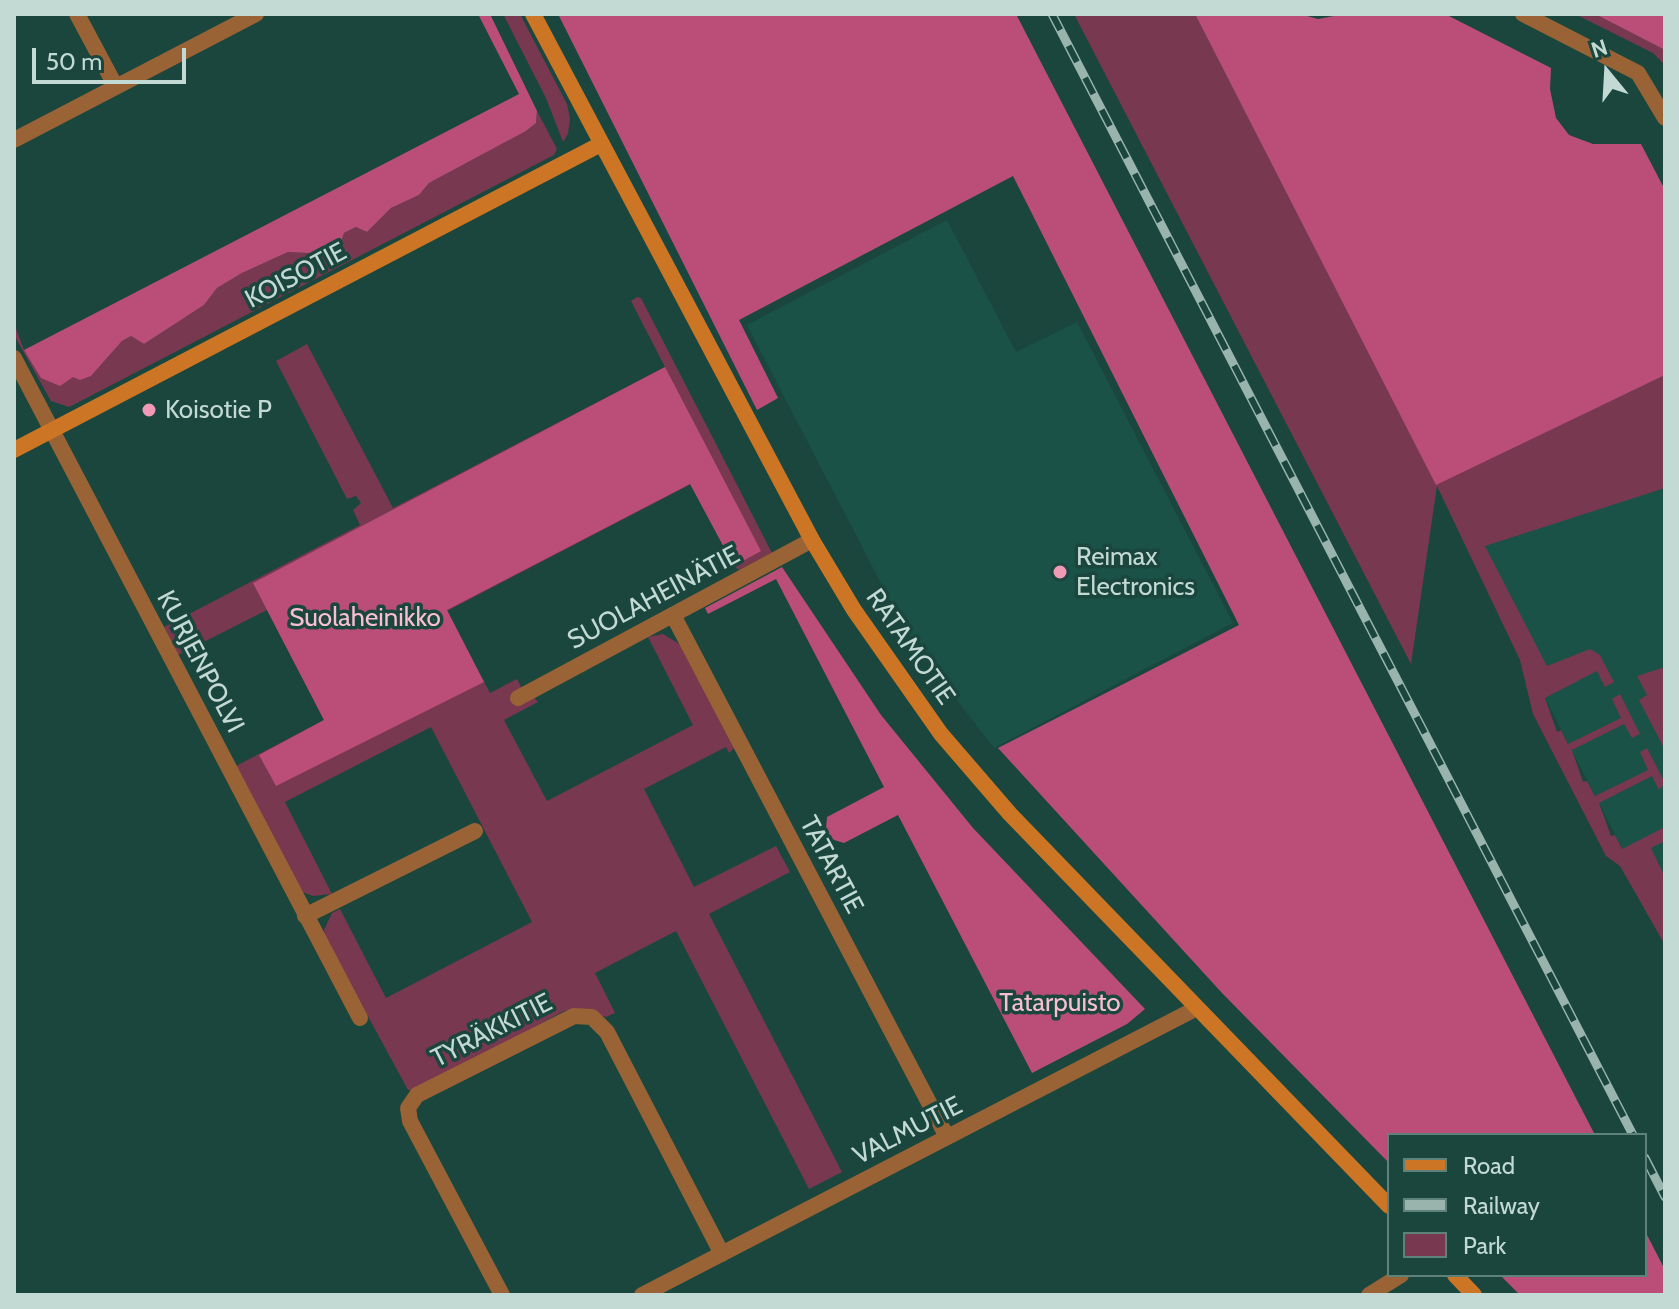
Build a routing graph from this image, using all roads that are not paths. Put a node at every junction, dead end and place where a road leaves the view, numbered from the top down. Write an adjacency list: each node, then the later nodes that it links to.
1 (77, 14): 5 (street)
2 (256, 14): 5 (street)
3 (533, 14): 8 (street, RATAMOTIE)
4 (1523, 14): 6 (street)
5 (116, 87): 7 (street)
6 (1665, 118)
7 (14, 140)
8 (601, 144): 10 (street, KOISOTIE); 12 (street, RATAMOTIE)
9 (14, 358): 10 (street, KURJENPOLVI)
10 (51, 431): 11 (street, KOISOTIE); 16 (street, KURJENPOLVI)
11 (14, 450)
12 (812, 540): 13 (street, SUOLAHEINÄTIE); 17 (street, RATAMOTIE)
13 (673, 615): 14 (street, SUOLAHEINÄTIE); 19 (street, TATARTIE)
14 (518, 698)
15 (475, 831): 16 (street)
16 (305, 916): 18 (street, KURJENPOLVI)
17 (1195, 1009): 19 (street, VALMUTIE); 20 (street, RATAMOTIE)
18 (360, 1018)
19 (947, 1137): 21 (street, VALMUTIE)
20 (1387, 1204)
21 (722, 1254): 24 (street, TYRÄKKITIE); 25 (street, VALMUTIE)
22 (1398, 1277): 26 (street)
23 (1457, 1277): 27 (street)
24 (502, 1295)
25 (642, 1295)
26 (1369, 1295)
27 (1474, 1295)

